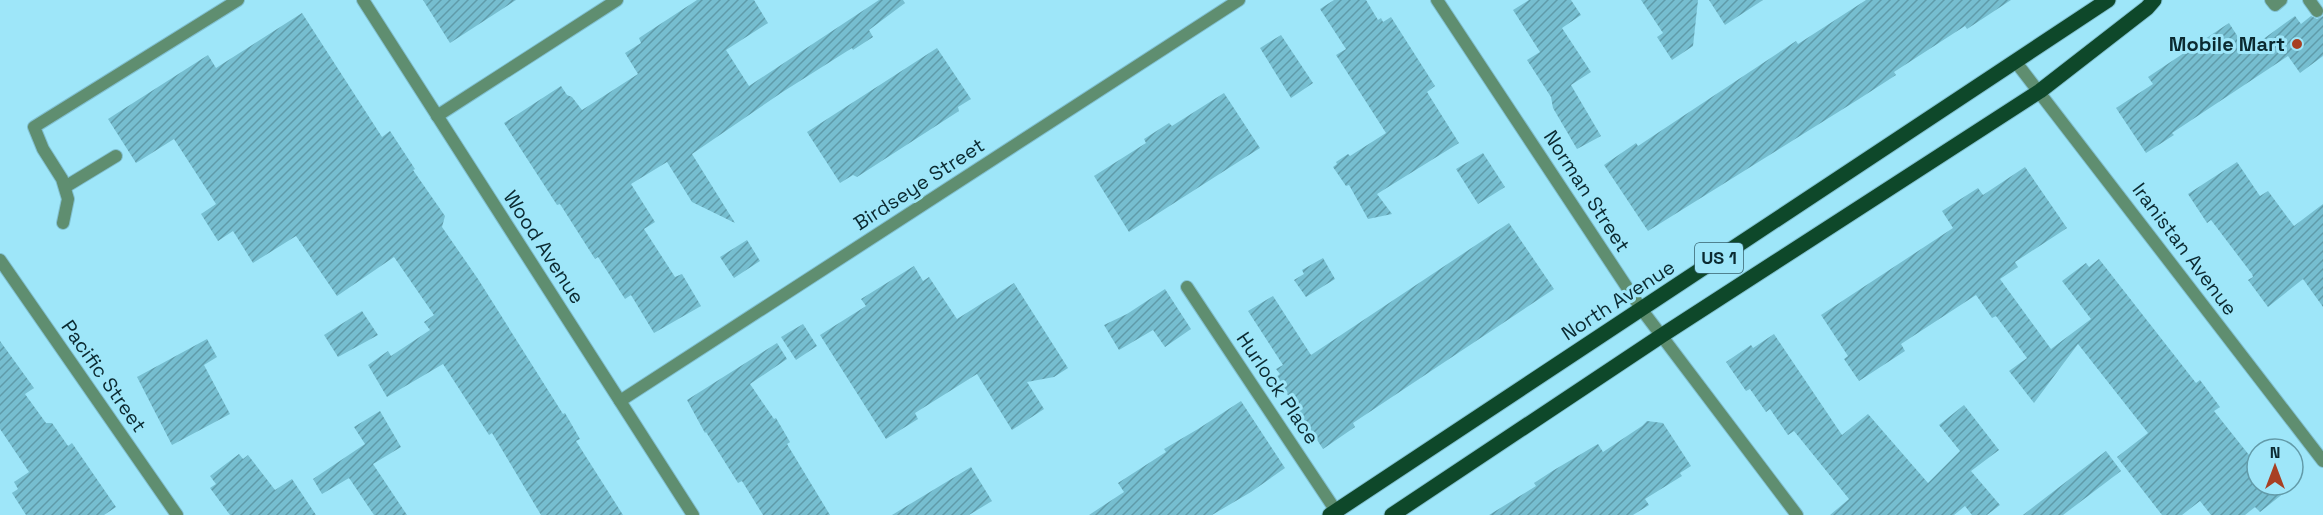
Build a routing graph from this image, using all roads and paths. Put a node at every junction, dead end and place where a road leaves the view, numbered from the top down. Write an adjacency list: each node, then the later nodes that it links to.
1 (238, 0): 16 (street)
2 (363, 0): 14 (street, Wood Avenue)
3 (617, 0): 14 (street)
4 (1239, 0): 22 (street, Birdseye Street)
5 (1437, 0): 20 (street, Norman Street)
6 (2108, 0): 12 (main road, North Avenue / US 1)
7 (2154, 0): 13 (main road, US 1)
8 (2271, 0): 9 (street)
9 (2281, 0)
10 (2309, 0): 11 (street)
11 (2317, 11)
12 (2015, 61): 13 (street, Iranistan Avenue); 20 (main road, North Avenue / US 1)
13 (2040, 91): 21 (main road, US 1); 23 (street, Iranistan Avenue)
14 (437, 116): 22 (street, Wood Avenue)
15 (116, 156): 16 (street)
16 (65, 187): 17 (street)
17 (63, 222)
18 (0, 260): 25 (street, Pacific Street)
19 (1187, 287): 24 (street, Hurlock Place)
20 (1642, 310): 21 (street, Norman Street); 24 (main road, North Avenue / US 1)
21 (1661, 336): 27 (main road, US 1); 28 (street, Norman Street)
22 (620, 401): 26 (street, Wood Avenue)
23 (2323, 461)
24 (1333, 513)
25 (177, 515)
26 (693, 515)
27 (1392, 515)
28 (1797, 515)

